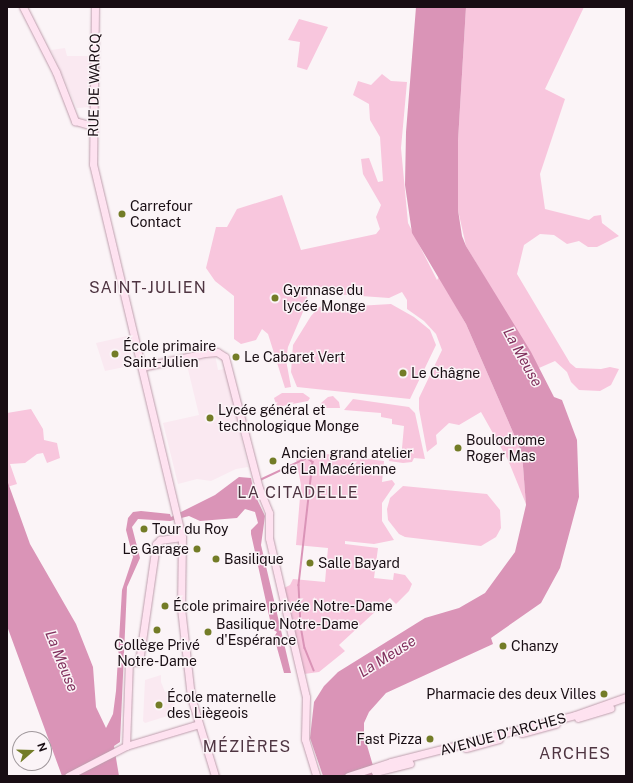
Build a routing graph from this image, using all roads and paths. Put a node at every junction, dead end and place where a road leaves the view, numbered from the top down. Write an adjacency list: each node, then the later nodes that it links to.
1 (22, 7): 3 (main road)
2 (95, 7): 3 (main road, RUE DE WARCQ)
3 (94, 126): 4 (main road, RUE DE WARCQ)
4 (142, 367): 5 (main road, RUE DE WARCQ); 13 (main road)
5 (182, 537): 8 (main road, RUE DE WARCQ); 9 (main road)
6 (626, 697): 10 (main road, AVENUE D'ARCHES)
7 (626, 702): 10 (main road, AVENUE D'ARCHES)
8 (199, 724): 9 (main road); 12 (main road, RUE DE WARCQ)
9 (126, 746): 11 (main road)
10 (379, 768): 14 (main road); 15 (main road)
11 (68, 776)
12 (215, 776)
13 (316, 776)
14 (348, 776)
15 (362, 776)

